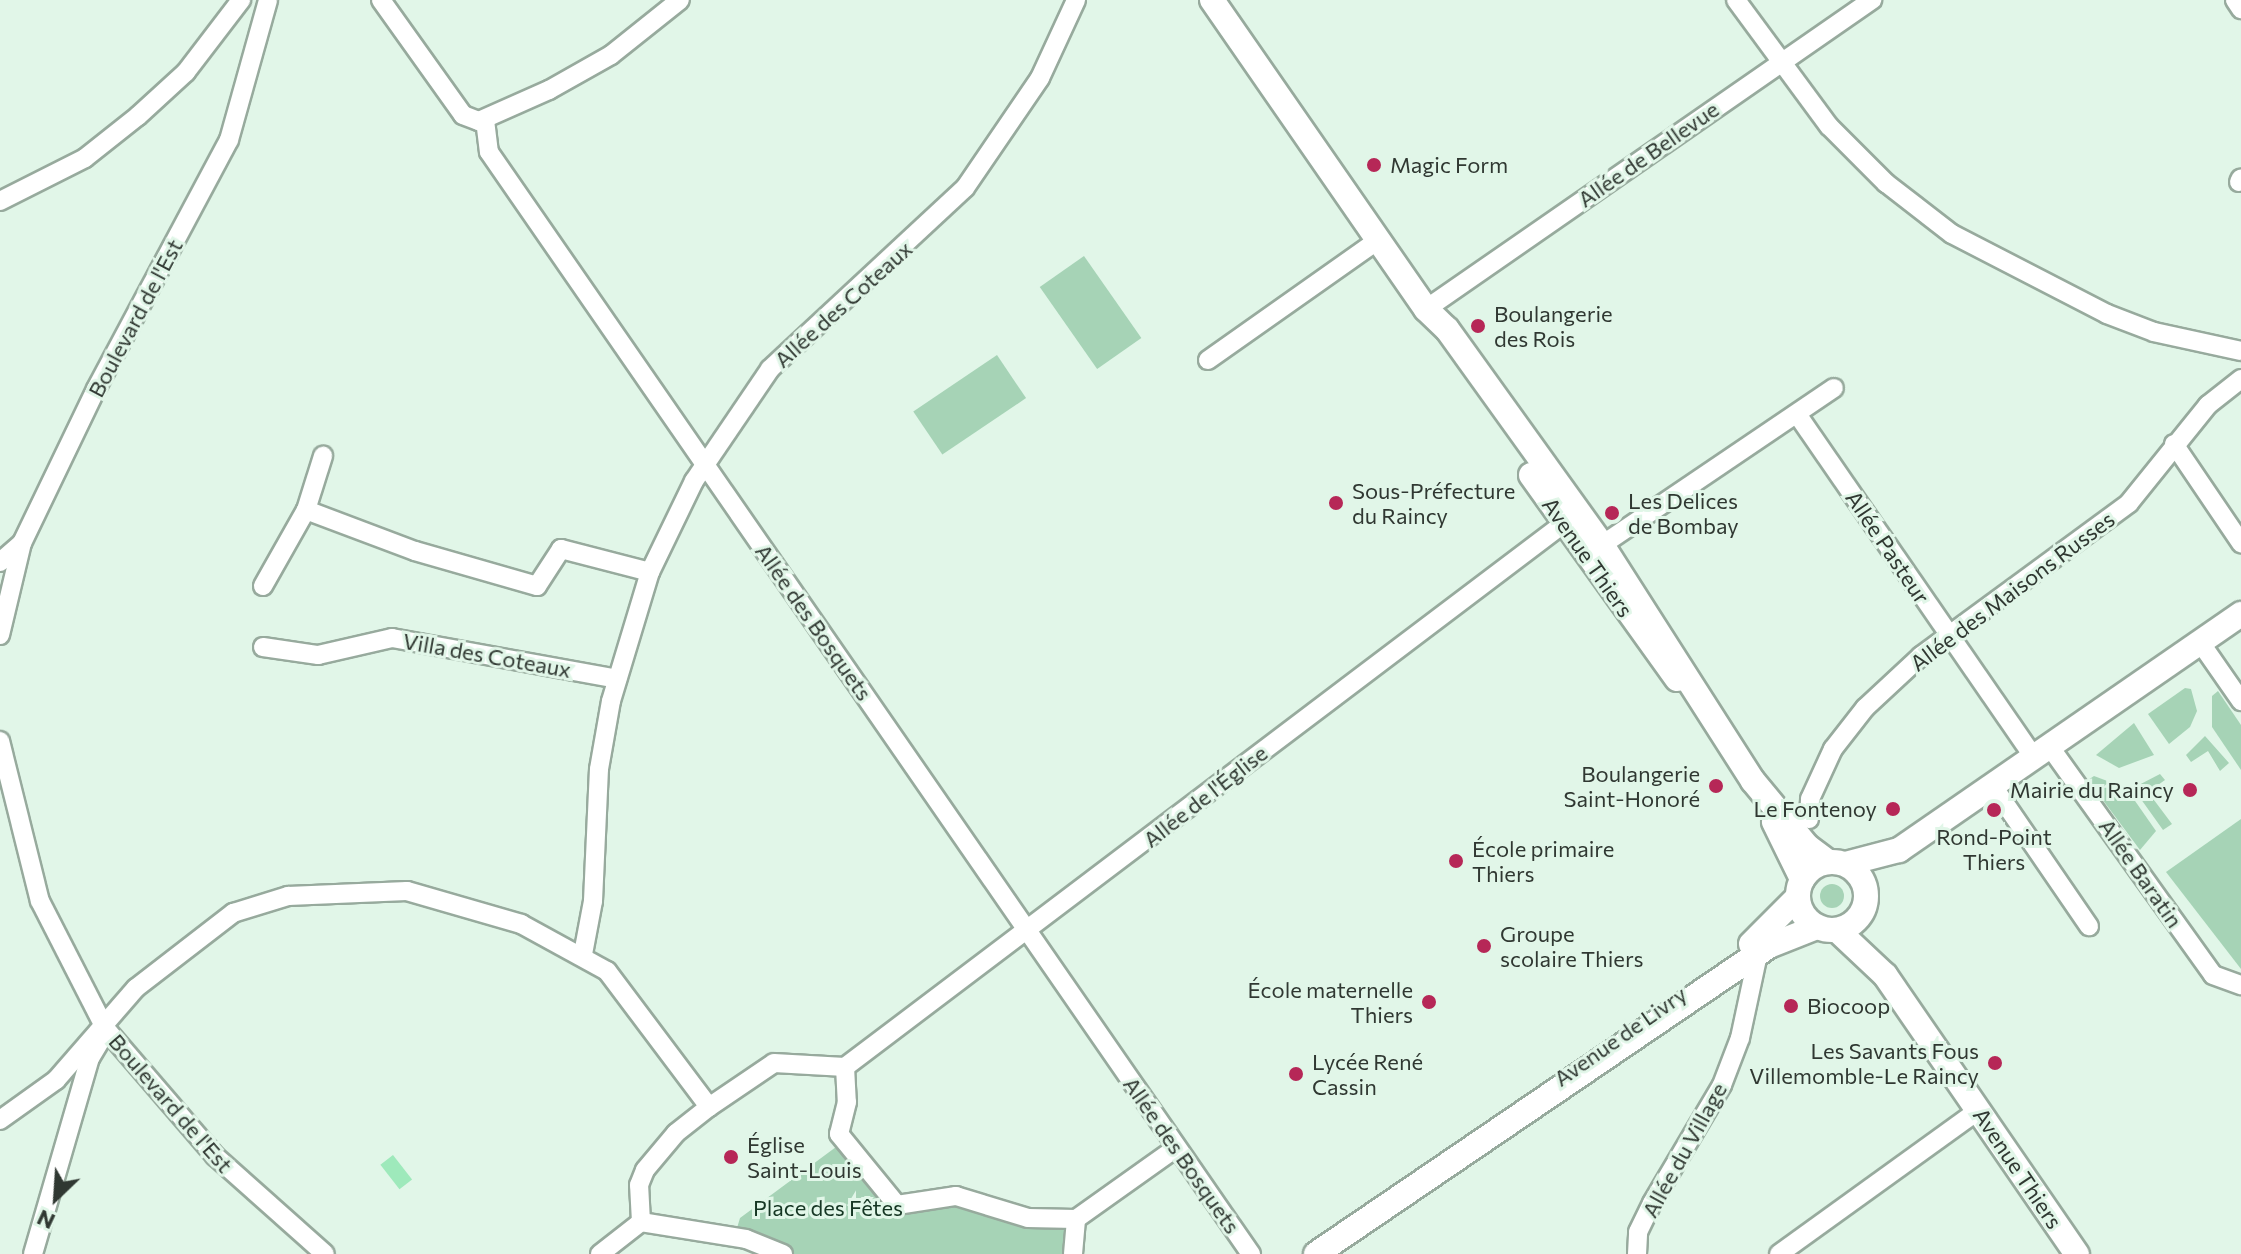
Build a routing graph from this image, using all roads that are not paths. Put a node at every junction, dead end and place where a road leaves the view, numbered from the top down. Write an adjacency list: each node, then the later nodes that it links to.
1 (241, 0): 13 (street)
2 (268, 0): 26 (street, Boulevard de l'Est)
3 (381, 0): 12 (street)
4 (680, 0): 12 (street)
5 (1076, 0): 23 (street, Allée des Coteaux)
6 (1736, 0): 11 (street)
7 (1872, 0): 11 (street, Allée de Bellevue)
8 (2235, 0): 10 (street)
9 (1215, 2): 14 (main road, Avenue Thiers)
10 (2241, 9)
11 (1779, 64): 15 (street, Allée de Bellevue); 16 (street)
12 (485, 120): 23 (street, Allée des Bosquets)
13 (0, 201)
14 (1378, 240): 15 (main road, Avenue Thiers); 17 (street)
15 (1426, 309): 25 (main road, Avenue Thiers); 28 (main road, Avenue Thiers)
16 (2241, 351)
17 (1208, 360)
18 (2241, 379): 21 (street, Allée des Maisons Russes)
19 (1834, 388): 20 (street)
20 (1797, 414): 28 (street); 35 (street, Allée Pasteur)
21 (2174, 444): 27 (street); 35 (street, Allée des Maisons Russes)
22 (323, 456): 24 (street)
23 (704, 465): 30 (street, Allée des Coteaux); 52 (street, Allée des Bosquets)
24 (306, 510): 30 (street); 31 (street)
25 (1563, 524): 33 (street); 40 (main road, Avenue Thiers); 52 (street, Allée de l'Église)
26 (22, 543): 29 (street); 34 (street, Boulevard de l'Est)
27 (2241, 543)
28 (1602, 545): 33 (main road, Avenue Thiers)
29 (0, 562)
30 (650, 572): 38 (street, Allée des Coteaux)
31 (263, 586)
32 (2241, 614): 36 (main road)
33 (1661, 632): 40 (main road, Avenue Thiers)
34 (0, 635)
35 (1949, 635): 42 (street, Allée Pasteur); 45 (street, Allée des Maisons Russes)
36 (2200, 642): 39 (street); 42 (main road)
37 (263, 647): 38 (street, Villa des Coteaux)
38 (617, 679): 53 (street, Allée des Coteaux)
39 (2241, 701)
40 (1711, 716): 43 (main road, Avenue Thiers)
41 (0, 741): 56 (street, Boulevard de l'Est)
42 (2042, 753): 44 (main road); 55 (street, Allée Baratin)
43 (1753, 781): 47 (main road, Avenue Thiers); 48 (main road, Avenue Thiers)
44 (1993, 786): 46 (main road); 51 (street)
45 (1809, 819)
46 (1899, 850): 47 (main road); 49 (main road)
47 (1836, 863): 48 (main road); 49 (main road)
48 (1800, 888): 50 (main road); 62 (main road, Avenue de Livry)
49 (1867, 894): 50 (main road)
50 (1837, 925): 54 (main road, Avenue de Livry); 59 (main road, Avenue Thiers)
51 (2089, 926)
52 (1029, 931): 57 (street, Allée de l'Église); 61 (street, Allée des Bosquets)
53 (583, 954): 56 (street); 58 (street)
54 (1758, 954): 62 (main road, Avenue de Livry); 72 (street, Allée du Village)
55 (2241, 985)
56 (105, 1028): 60 (street); 65 (street); 66 (street, Boulevard de l'Est)
57 (845, 1067): 58 (street); 63 (street)
58 (709, 1107): 64 (street)
59 (1979, 1110): 73 (street); 74 (main road, Avenue Thiers)
60 (0, 1120)
61 (1176, 1148): 63 (street); 70 (street, Allée des Bosquets)
62 (1438, 1170): 71 (main road, Avenue de Livry)
63 (1076, 1219): 69 (street)
64 (641, 1222): 67 (street); 68 (street)
65 (33, 1254)
66 (325, 1254)
67 (600, 1254)
68 (783, 1254)
69 (1073, 1254)
70 (1251, 1254)
71 (1316, 1254)
72 (1637, 1254)
73 (1779, 1254)
74 (2077, 1254)

